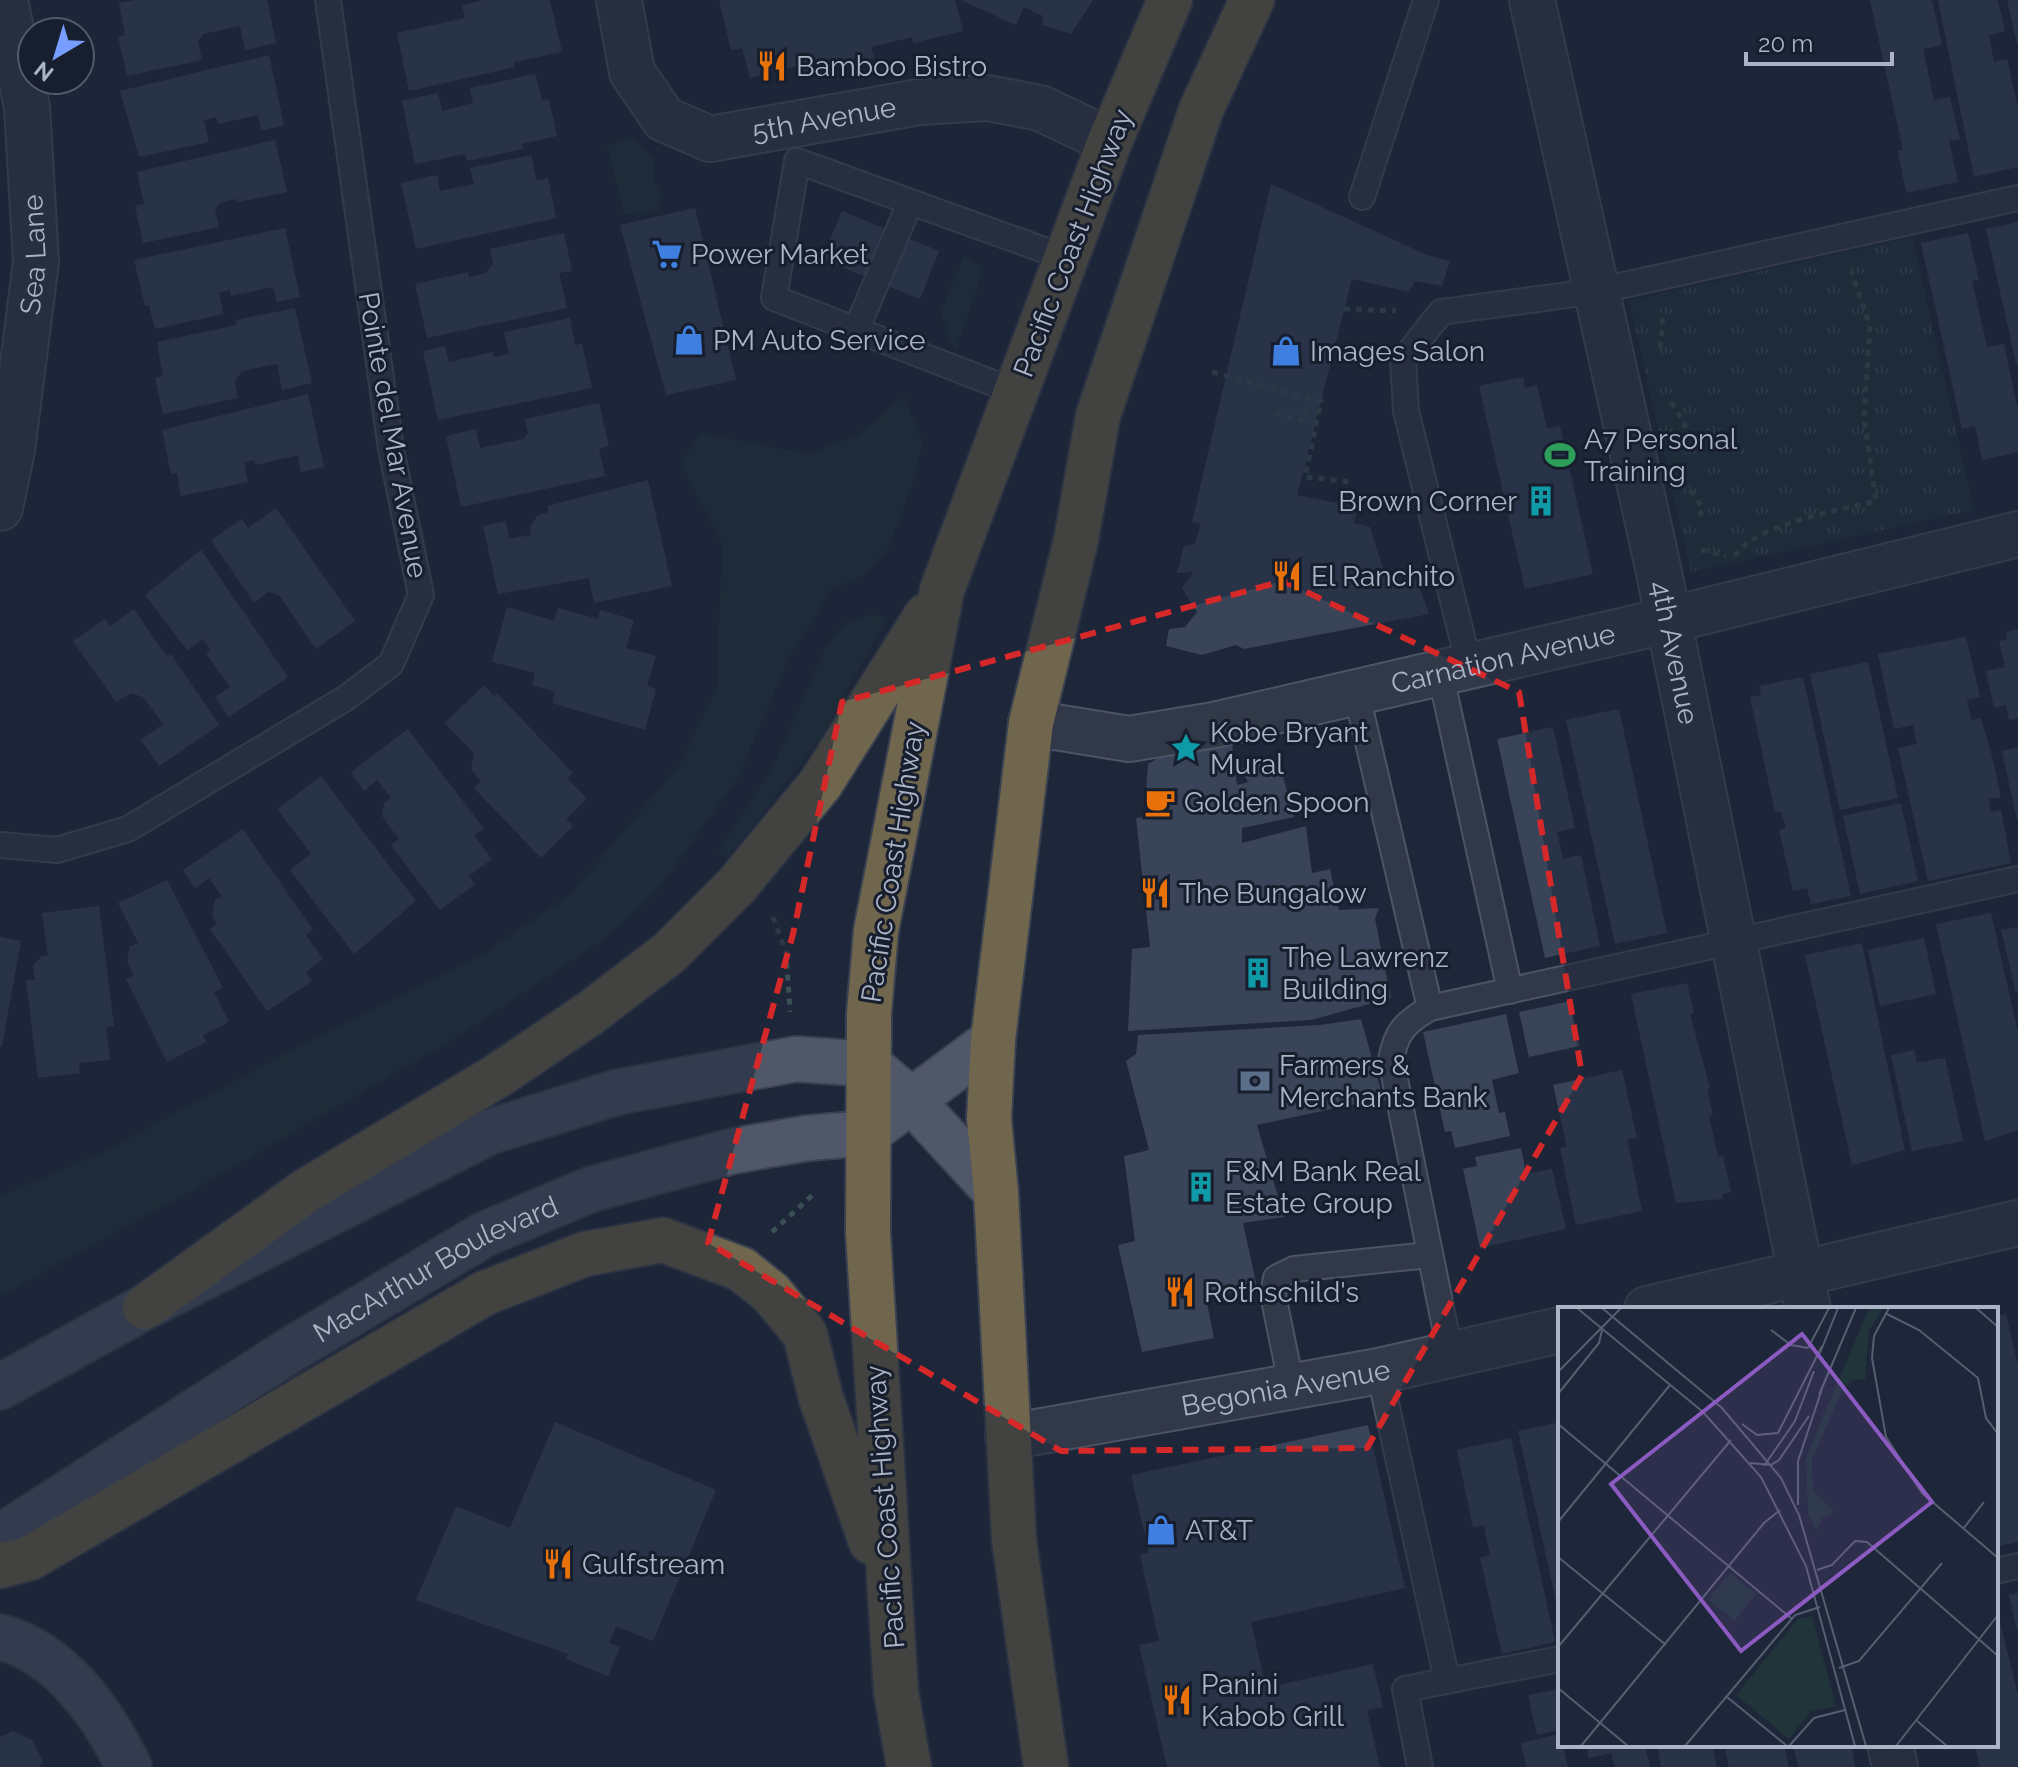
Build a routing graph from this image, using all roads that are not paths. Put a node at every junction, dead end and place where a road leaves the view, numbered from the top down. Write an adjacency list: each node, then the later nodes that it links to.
1 (5, 0): 17 (street, Sea Lane)
2 (328, 0): 24 (lane, Pointe del Mar Avenue)
3 (619, 0): 9 (street, 5th Avenue)
4 (1170, 0): 8 (highway, Pacific Coast Highway)
5 (1252, 0): 23 (highway)
6 (1426, 0): 10 (lane)
7 (1532, 0): 14 (street, 4th Avenue)
8 (1110, 141): 9 (street, 5th Avenue); 13 (highway, Pacific Coast Highway)
9 (790, 143): 12 (lane); 15 (lane)
10 (1362, 197)
11 (2018, 198): 14 (lane)
12 (910, 203): 13 (lane); 15 (lane)
13 (1066, 258): 16 (highway, Pacific Coast Highway)
14 (1597, 291): 20 (street, 4th Avenue); 21 (lane)
15 (857, 328): 16 (lane)
16 (1016, 392): 19 (highway, Pacific Coast Highway)
17 (0, 508)
18 (2018, 534): 20 (street, Carnation Avenue)
19 (942, 590): 30 (highway, Pacific Coast Highway); 37 (highway)
20 (1669, 620): 21 (street, Carnation Avenue); 26 (street, 4th Avenue)
21 (1454, 668): 22 (street, Carnation Avenue); 27 (lane)
22 (1356, 691): 23 (street, Carnation Avenue); 28 (lane)
23 (1031, 723): 29 (highway)
24 (0, 845)
25 (2018, 879): 26 (lane)
26 (1731, 941): 27 (lane); 36 (street, 4th Avenue)
27 (1510, 991): 28 (lane)
28 (1430, 1008): 35 (lane)
29 (993, 1040): 31 (main road); 33 (highway)
30 (868, 1064): 31 (main road); 32 (highway, Pacific Coast Highway); 37 (main road)
31 (912, 1101): 32 (main road); 33 (main road)
32 (868, 1133): 45 (main road, MacArthur Boulevard); 49 (highway, Pacific Coast Highway)
33 (996, 1192): 44 (highway)
34 (2018, 1223): 36 (street)
35 (1429, 1255): 40 (lane); 43 (lane)
36 (1805, 1290): 38 (street)
37 (145, 1307): 42 (main road)
38 (1664, 1307)
39 (1558, 1330): 40 (street, Begonia Avenue)
40 (1451, 1357): 41 (street, Begonia Avenue)
41 (1379, 1371): 43 (street, Begonia Avenue); 52 (lane)
42 (0, 1387)
43 (1292, 1388): 44 (street, Begonia Avenue)
44 (1008, 1437): 56 (highway)
45 (0, 1537)
46 (0, 1566): 49 (highway)
47 (2018, 1566): 48 (lane)
48 (1998, 1571)
49 (890, 1596): 55 (highway, Pacific Coast Highway)
50 (0, 1637): 54 (main road)
51 (1558, 1659): 52 (lane)
52 (1447, 1680): 57 (lane)
53 (1890, 1747): 58 (street)
54 (129, 1767)
55 (909, 1767)
56 (1046, 1767)
57 (1420, 1767)
58 (1895, 1767)

